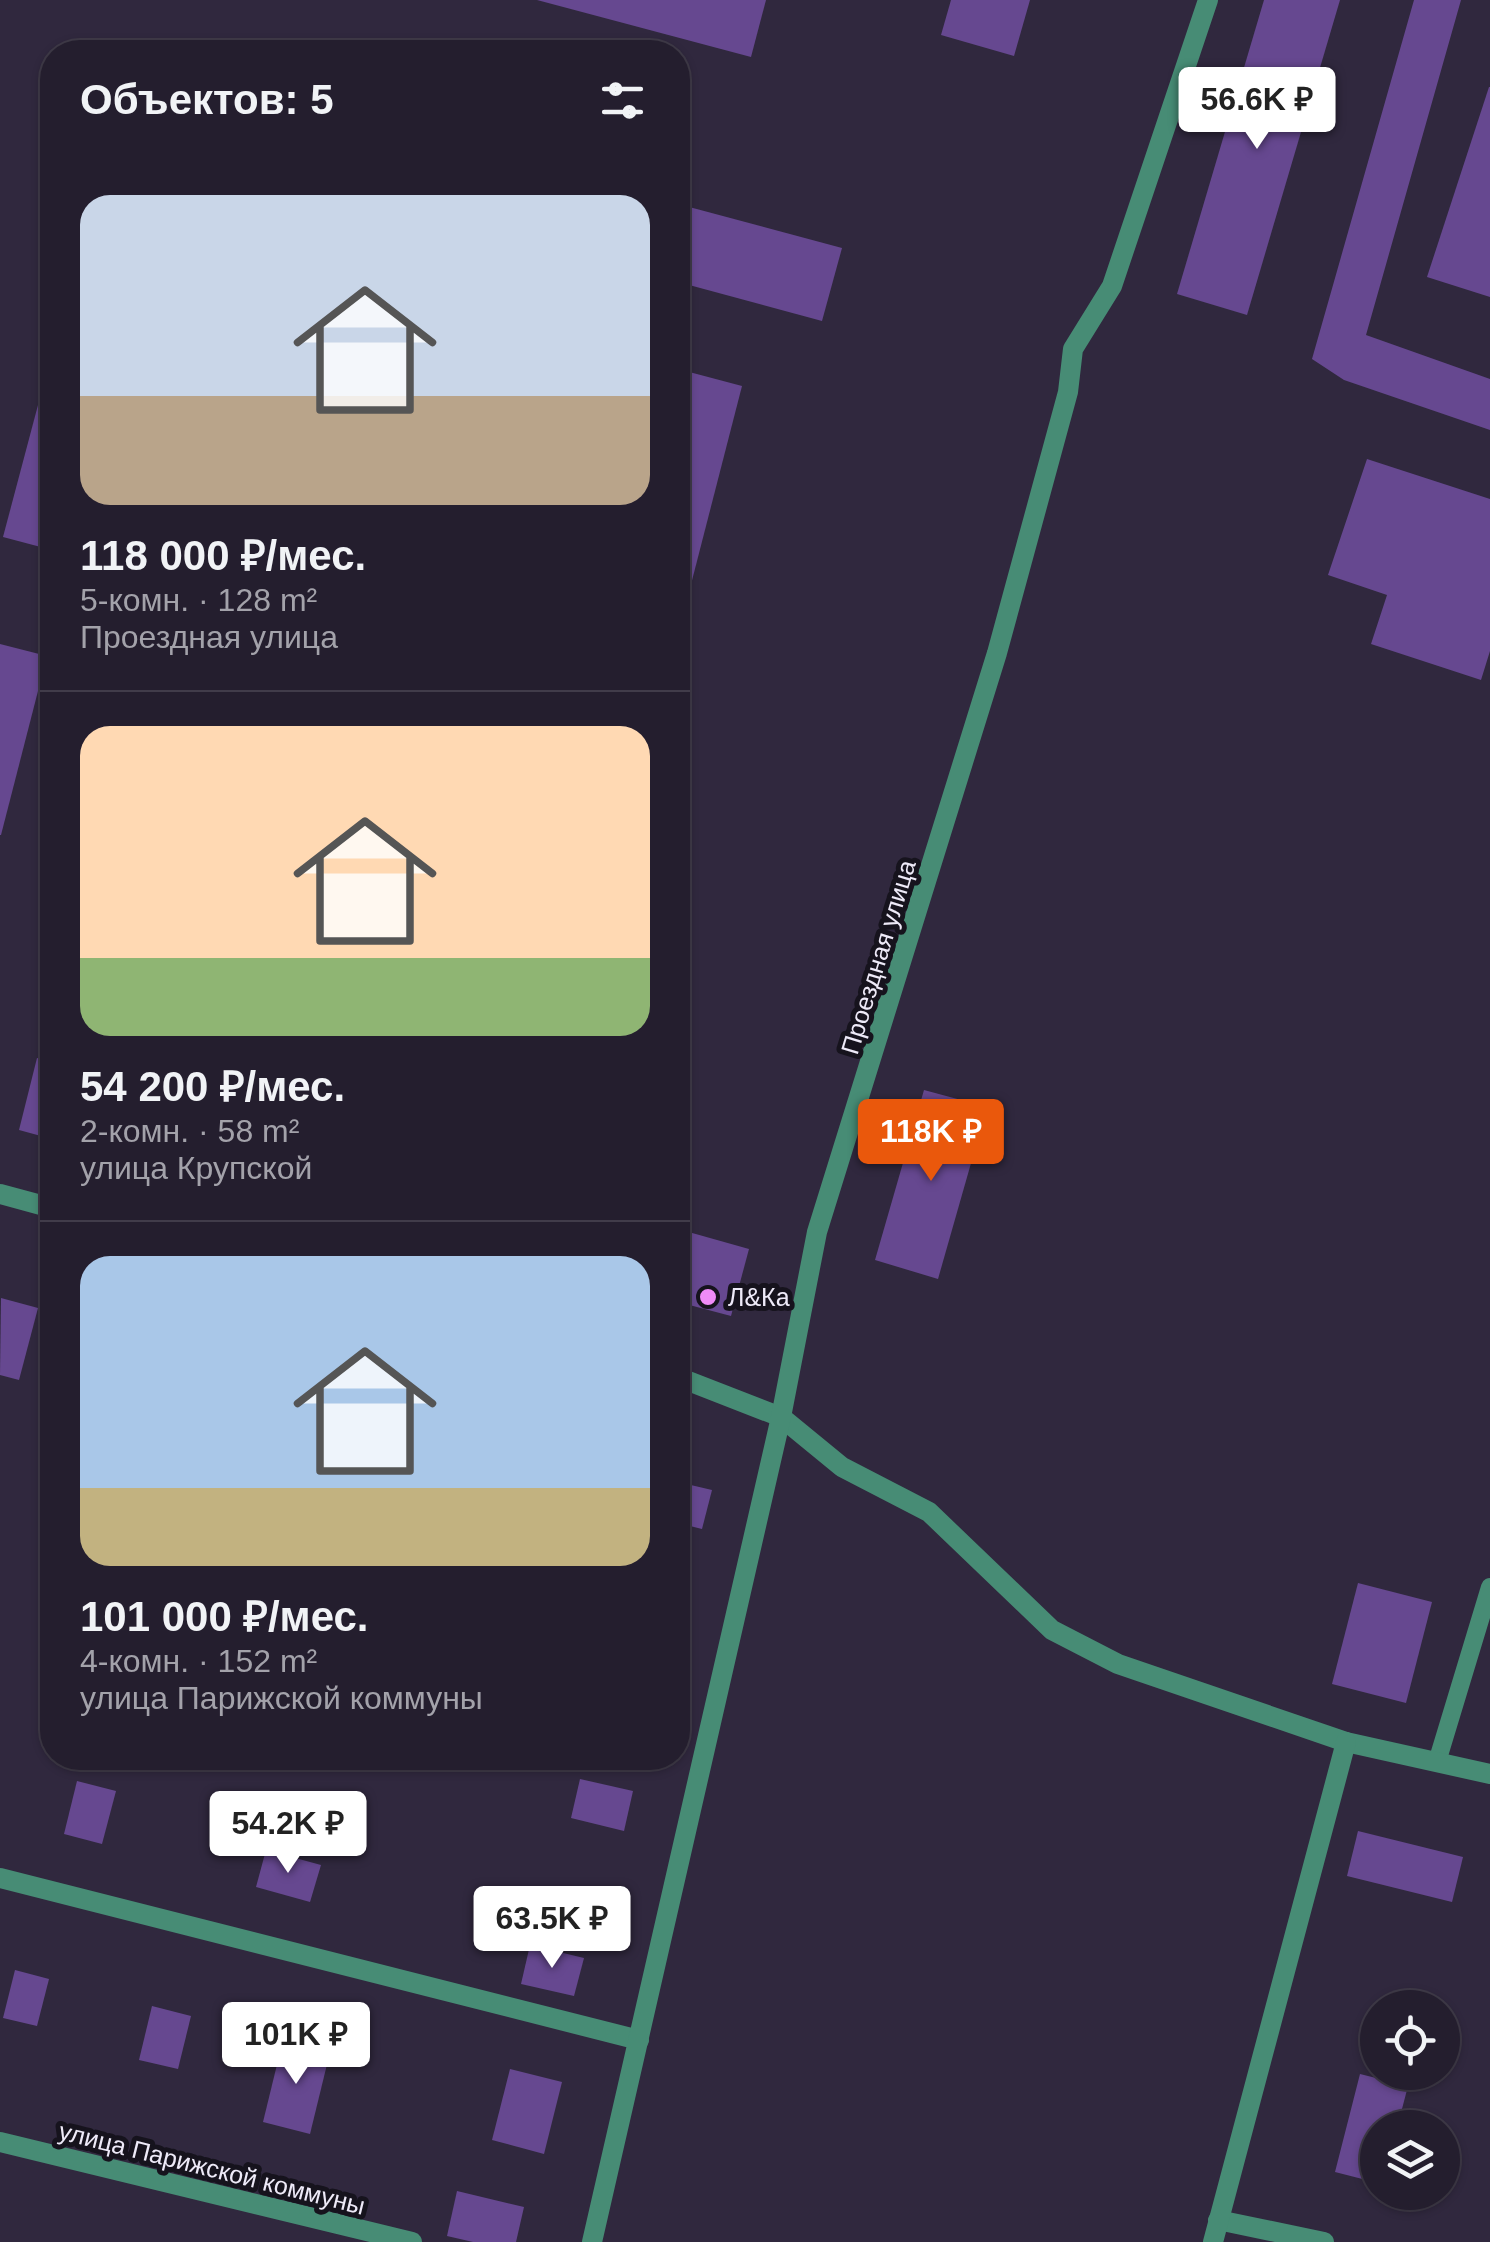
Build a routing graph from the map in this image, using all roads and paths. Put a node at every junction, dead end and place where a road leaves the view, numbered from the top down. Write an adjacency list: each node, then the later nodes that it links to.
1 (1208, 0): 5 (street, Проездная улица)
2 (0, 1194): 3 (street)
3 (40, 1205)
4 (690, 1382): 5 (street)
5 (782, 1417): 7 (street); 11 (street, Проездная улица)
6 (1490, 1587): 8 (lane)
7 (1346, 1742): 8 (street); 13 (street)
8 (1437, 1762): 9 (street)
9 (1490, 1774)
10 (0, 1878): 11 (street)
11 (639, 2040): 15 (street, Проездная улица)
12 (0, 2142): 14 (street, улица Парижской коммуны)
13 (1218, 2220): 16 (street); 17 (street)
14 (412, 2242)
15 (592, 2242)
16 (1213, 2242)
17 (1324, 2242)

